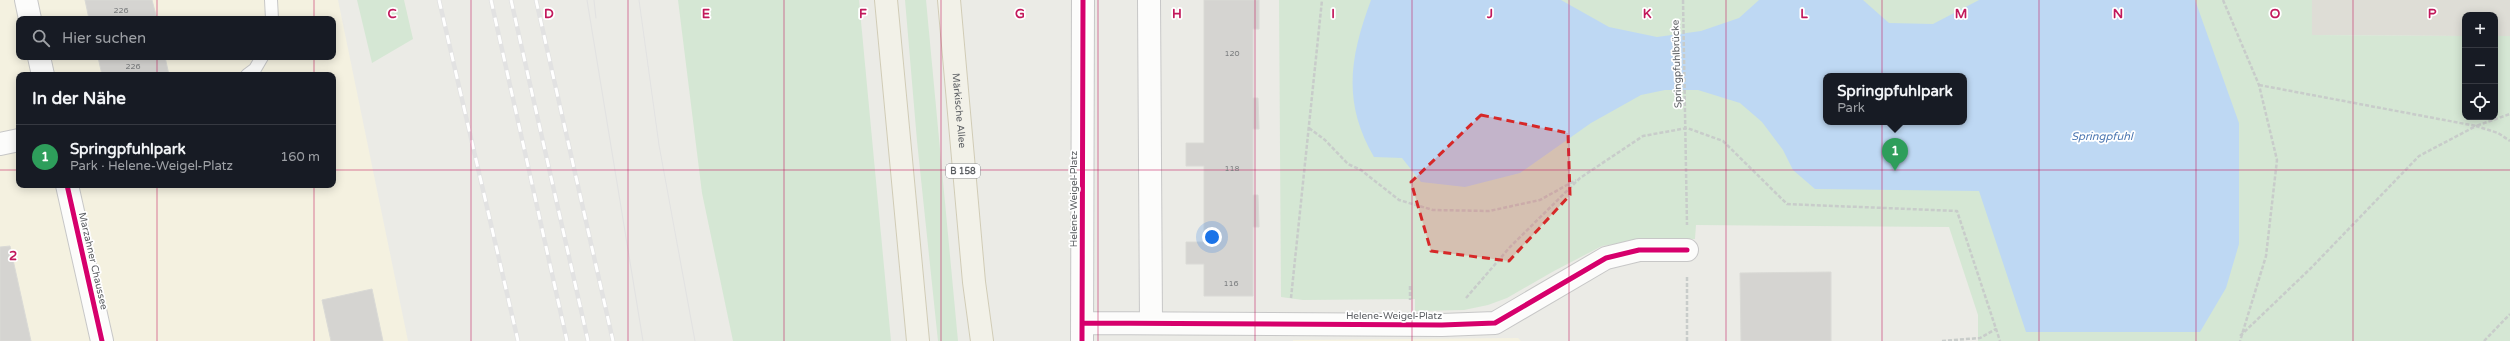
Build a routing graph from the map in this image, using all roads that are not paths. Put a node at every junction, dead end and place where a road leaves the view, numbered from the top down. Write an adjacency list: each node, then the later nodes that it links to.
1 (26, 0): 7 (street)
2 (271, 0): 8 (lane)
3 (886, 0): 20 (main road)
4 (949, 0): 21 (main road, Märkische Allee / B 158)
5 (1083, 0): 18 (street, Helene-Weigel-Platz)
6 (1149, 0): 17 (street)
7 (29, 16)
8 (272, 16)
9 (40, 60): 11 (street)
10 (260, 60): 12 (lane)
11 (42, 72)
12 (251, 72)
13 (16, 141): 14 (street)
14 (0, 144)
15 (68, 188): 19 (street, Marzahner Chaussee)
16 (1687, 250): 17 (street, Helene-Weigel-Platz)
17 (1151, 323): 18 (street, Helene-Weigel-Platz)
18 (1082, 332)
19 (102, 341)
20 (918, 341)
21 (982, 341)

